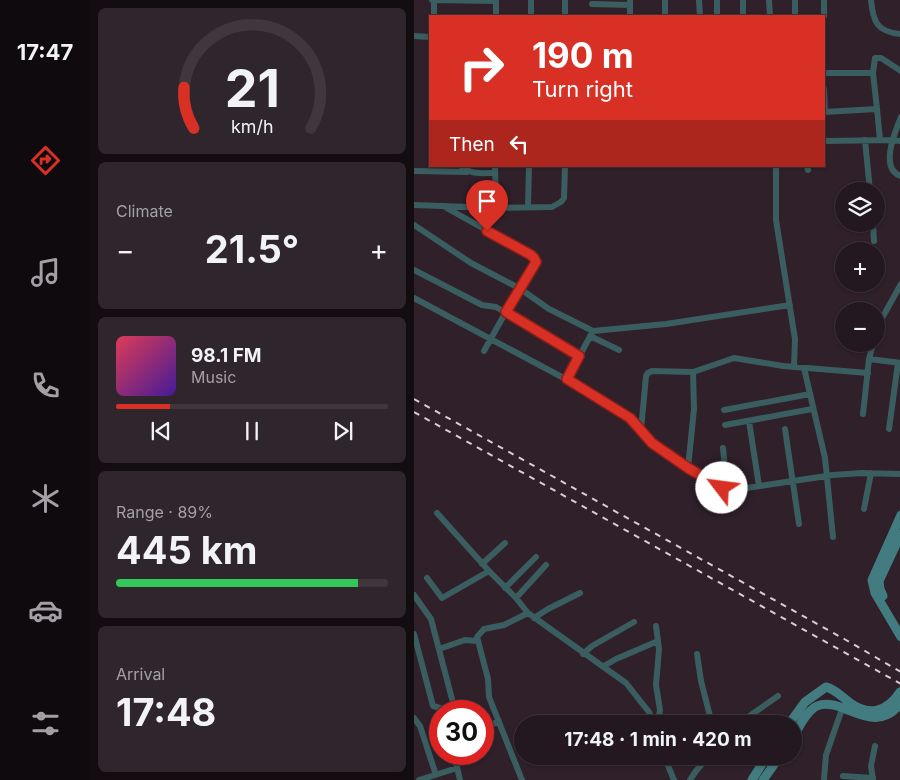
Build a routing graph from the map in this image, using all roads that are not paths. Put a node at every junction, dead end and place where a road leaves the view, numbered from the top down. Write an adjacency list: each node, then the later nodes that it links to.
1 (434, 0): 2 (street); 15 (street)
2 (496, 0): 16 (street)
3 (531, 0): 17 (street)
4 (566, 0): 18 (street)
5 (665, 0): 20 (street)
6 (699, 0): 21 (street)
7 (717, 0): 22 (street)
8 (743, 0): 23 (street)
9 (769, 0): 24 (street)
10 (795, 0): 25 (street)
11 (824, 0): 26 (street)
12 (871, 0): 27 (street)
13 (630, 2): 14 (street); 19 (street)
14 (592, 4)
15 (434, 15)
16 (496, 15)
17 (531, 15)
18 (565, 15)
19 (630, 15)
20 (665, 15)
21 (700, 15)
22 (717, 15)
23 (743, 15)
24 (770, 15)
25 (795, 15)
26 (824, 15)
27 (900, 34)
28 (414, 36): 29 (street)
29 (429, 37)
30 (900, 71): 31 (street)
31 (873, 72): 32 (street); 33 (street)
32 (825, 73)
33 (877, 110): 34 (street); 37 (street)
34 (825, 112)
35 (900, 117): 38 (street)
36 (865, 140): 37 (street); 39 (street); 50 (street)
37 (880, 140): 38 (street)
38 (893, 140): 40 (street); 49 (street)
39 (825, 141)
40 (900, 141)
41 (462, 167): 48 (street)
42 (529, 167): 53 (street)
43 (565, 167): 53 (street)
44 (776, 167): 62 (street)
45 (430, 169): 47 (street); 48 (street)
46 (495, 170): 48 (street); 54 (street)
47 (414, 171)
48 (467, 172)
49 (900, 176)
50 (869, 182)
51 (414, 205): 52 (street)
52 (443, 206): 54 (street); 60 (street)
53 (528, 207): 54 (street)
54 (496, 208)
55 (414, 225): 60 (street)
56 (873, 232): 57 (street)
57 (874, 241)
58 (414, 270): 63 (street)
59 (900, 284): 64 (street)
60 (518, 288): 63 (street); 65 (street)
61 (414, 298): 66 (street)
62 (790, 306): 65 (street); 73 (street)
63 (506, 312): 66 (street); 70 (street)
64 (885, 312)
65 (591, 334): 67 (street); 70 (street)
66 (490, 338): 68 (street); 77 (street)
67 (619, 350)
68 (484, 351)
69 (871, 352): 71 (street)
70 (579, 356): 77 (street)
71 (870, 359): 72 (street); 76 (street)
72 (899, 363): 85 (street)
73 (794, 367): 74 (street); 75 (street)
74 (804, 368): 76 (street); 78 (street)
75 (693, 372): 86 (street); 88 (street)
76 (868, 373): 81 (street)
77 (567, 379): 86 (street)
78 (810, 394): 79 (street); 80 (street)
79 (812, 408): 82 (street); 91 (street)
80 (724, 410)
81 (863, 414)
82 (749, 421): 83 (street); 93 (street)
83 (724, 425)
84 (784, 428): 92 (street)
85 (889, 428)
86 (641, 430): 88 (street)
87 (723, 448): 94 (street)
88 (688, 468): 94 (street)
89 (871, 473): 90 (street); 91 (street); 95 (street)
90 (900, 474)
91 (827, 476): 92 (street); 100 (street)
92 (794, 481): 93 (street); 98 (street)
93 (759, 486): 94 (street)
94 (727, 490)
95 (864, 509)
96 (437, 513): 103 (street)
97 (900, 515): 117 (main road)
98 (800, 524)
99 (900, 534): 114 (main road)
100 (834, 537)
101 (505, 543): 103 (street)
102 (536, 557): 107 (street)
103 (482, 564): 105 (street)
104 (546, 565): 110 (street)
105 (489, 572): 106 (street); 107 (street)
106 (427, 578)
107 (505, 588): 110 (street)
108 (580, 593): 112 (street)
109 (414, 595): 120 (street)
110 (516, 598): 111 (street)
111 (528, 613): 112 (street); 118 (street)
112 (534, 618): 121 (street)
113 (634, 622): 121 (street)
114 (900, 625)
115 (656, 626): 119 (street)
116 (414, 634): 127 (street)
117 (900, 637)
118 (477, 641): 120 (street); 136 (street)
119 (658, 641): 123 (street); 131 (street)
120 (439, 649): 126 (street)
121 (583, 654): 123 (street)
122 (697, 654): 132 (street)
123 (604, 666): 130 (street)
124 (900, 692): 134 (main road)
125 (778, 696): 133 (street)
126 (452, 699)
127 (432, 700)
128 (900, 703): 129 (main road)
129 (842, 709): 138 (main road); 156 (street)
130 (650, 715)
131 (659, 715)
132 (710, 715)
133 (751, 715)
134 (796, 715)
135 (415, 721): 146 (street)
136 (499, 721): 137 (street); 151 (street)
137 (494, 724)
138 (802, 724)
139 (875, 746): 148 (street)
140 (456, 765): 145 (street)
141 (668, 765): 152 (street)
142 (701, 765): 153 (street)
143 (762, 765): 154 (main road)
144 (774, 765): 155 (main road)
145 (457, 768): 146 (street); 150 (street)
146 (436, 775): 149 (street)
147 (843, 776): 148 (street)
148 (873, 779)
149 (419, 780)
150 (460, 780)
151 (522, 780)
152 (674, 780)
153 (690, 780)
154 (752, 780)
155 (763, 780)
156 (824, 780)

